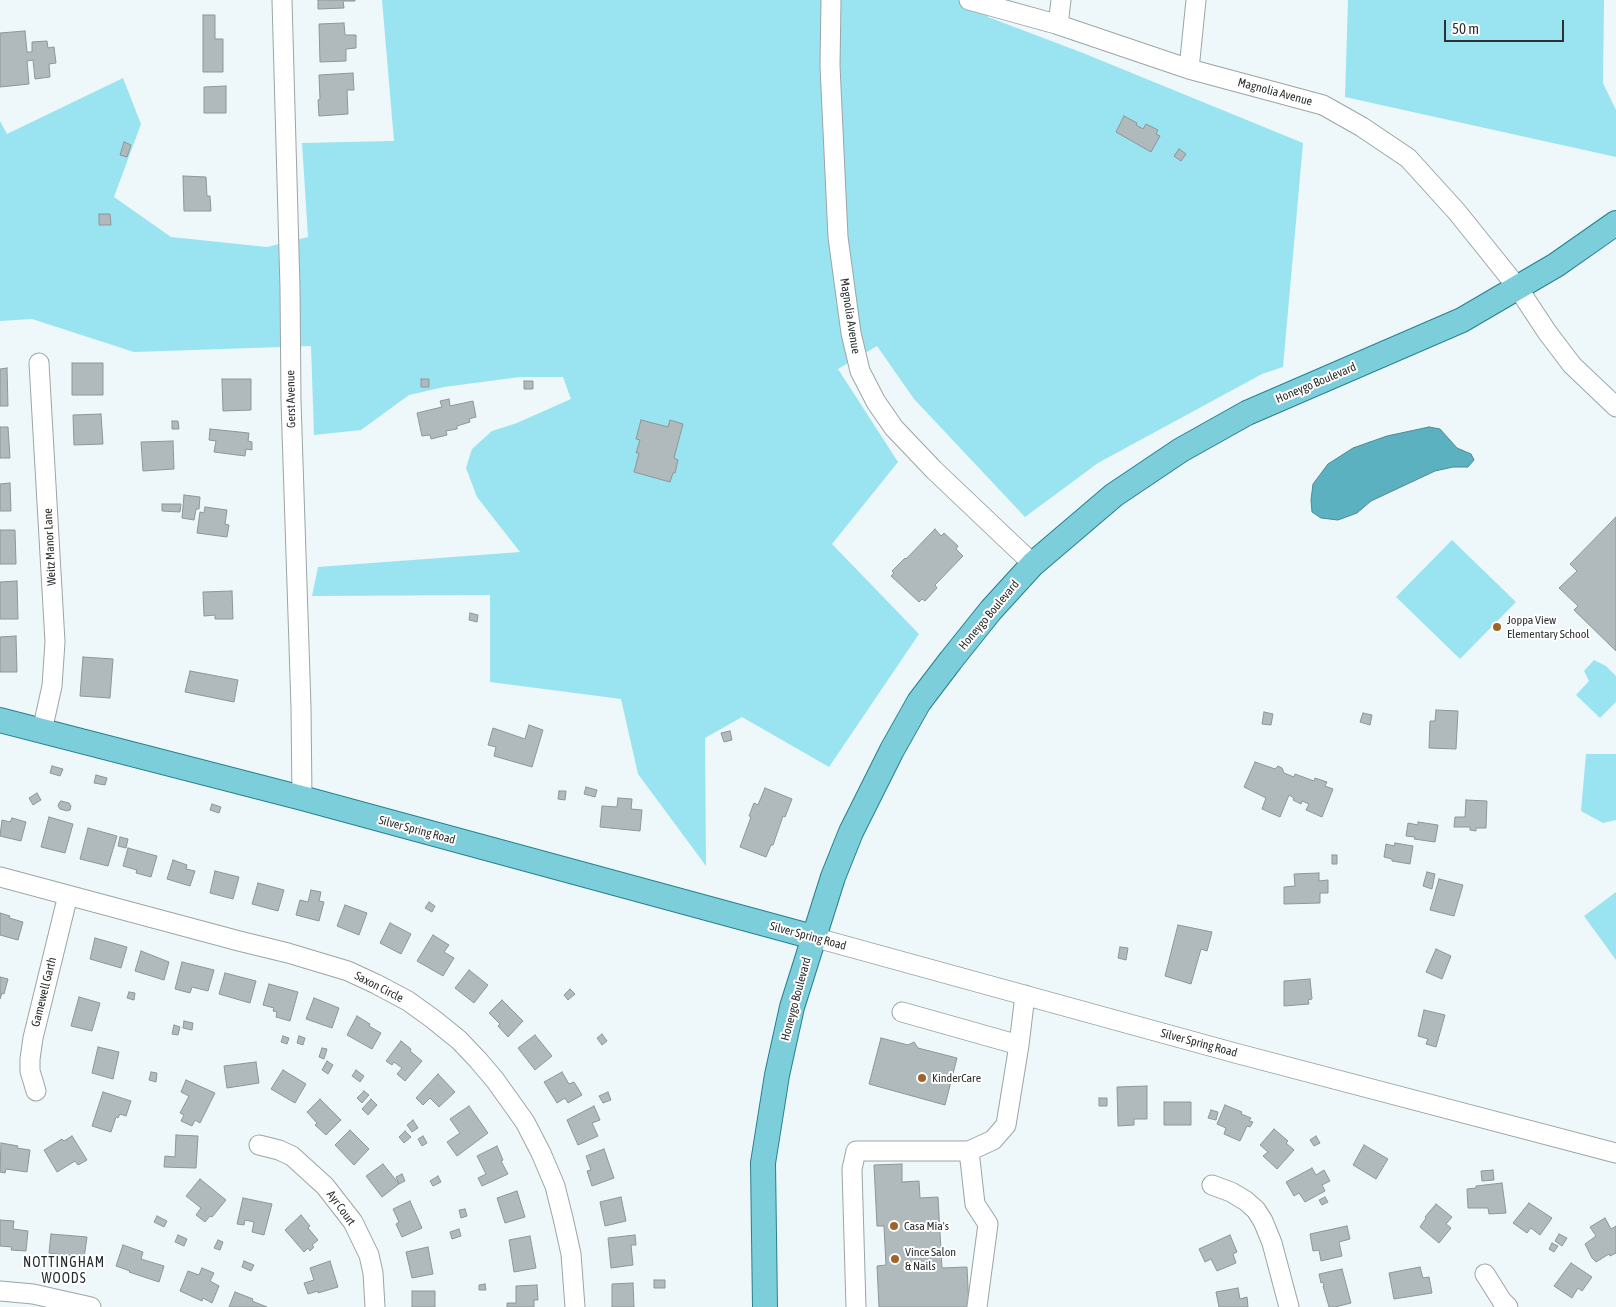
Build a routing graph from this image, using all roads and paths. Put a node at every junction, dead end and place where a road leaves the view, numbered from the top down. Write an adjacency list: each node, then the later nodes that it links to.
1 (282, 0): 15 (street, Gerst Avenue)
2 (831, 0): 12 (street, Magnolia Avenue)
3 (969, 0): 6 (street, Magnolia Avenue)
4 (1061, 0): 6 (street)
5 (1196, 0): 7 (street)
6 (1058, 25): 7 (street, Magnolia Avenue)
7 (1189, 69): 9 (street, Magnolia Avenue)
8 (1616, 223): 9 (main road, Honeygo Boulevard)
9 (1518, 288): 11 (street, Magnolia Avenue); 12 (main road, Honeygo Boulevard)
10 (39, 363): 14 (street, Weitz Manor Lane)
11 (1616, 407)
12 (1033, 564): 18 (main road, Honeygo Boulevard)
13 (0, 720): 14 (main road, Silver Spring Road)
14 (42, 731): 15 (main road, Silver Spring Road)
15 (302, 798): 18 (main road, Silver Spring Road)
16 (0, 877): 17 (street, Saxon Circle)
17 (68, 895): 22 (street, Gamewell Garth); 31 (street, Saxon Circle)
18 (813, 937): 19 (street, Silver Spring Road); 32 (main road, Honeygo Boulevard)
19 (1025, 994): 21 (street); 25 (street, Silver Spring Road)
20 (902, 1012): 21 (street)
21 (1019, 1045): 24 (street)
22 (36, 1090)
23 (259, 1145): 30 (street, Ayr Court)
24 (969, 1151): 33 (street); 34 (street)
25 (1616, 1153)
26 (1212, 1185): 35 (street)
27 (1486, 1274): 36 (street)
28 (0, 1291): 29 (street)
29 (91, 1307)
30 (376, 1307)
31 (576, 1307)
32 (765, 1307)
33 (856, 1307)
34 (977, 1307)
35 (1289, 1307)
36 (1508, 1307)

